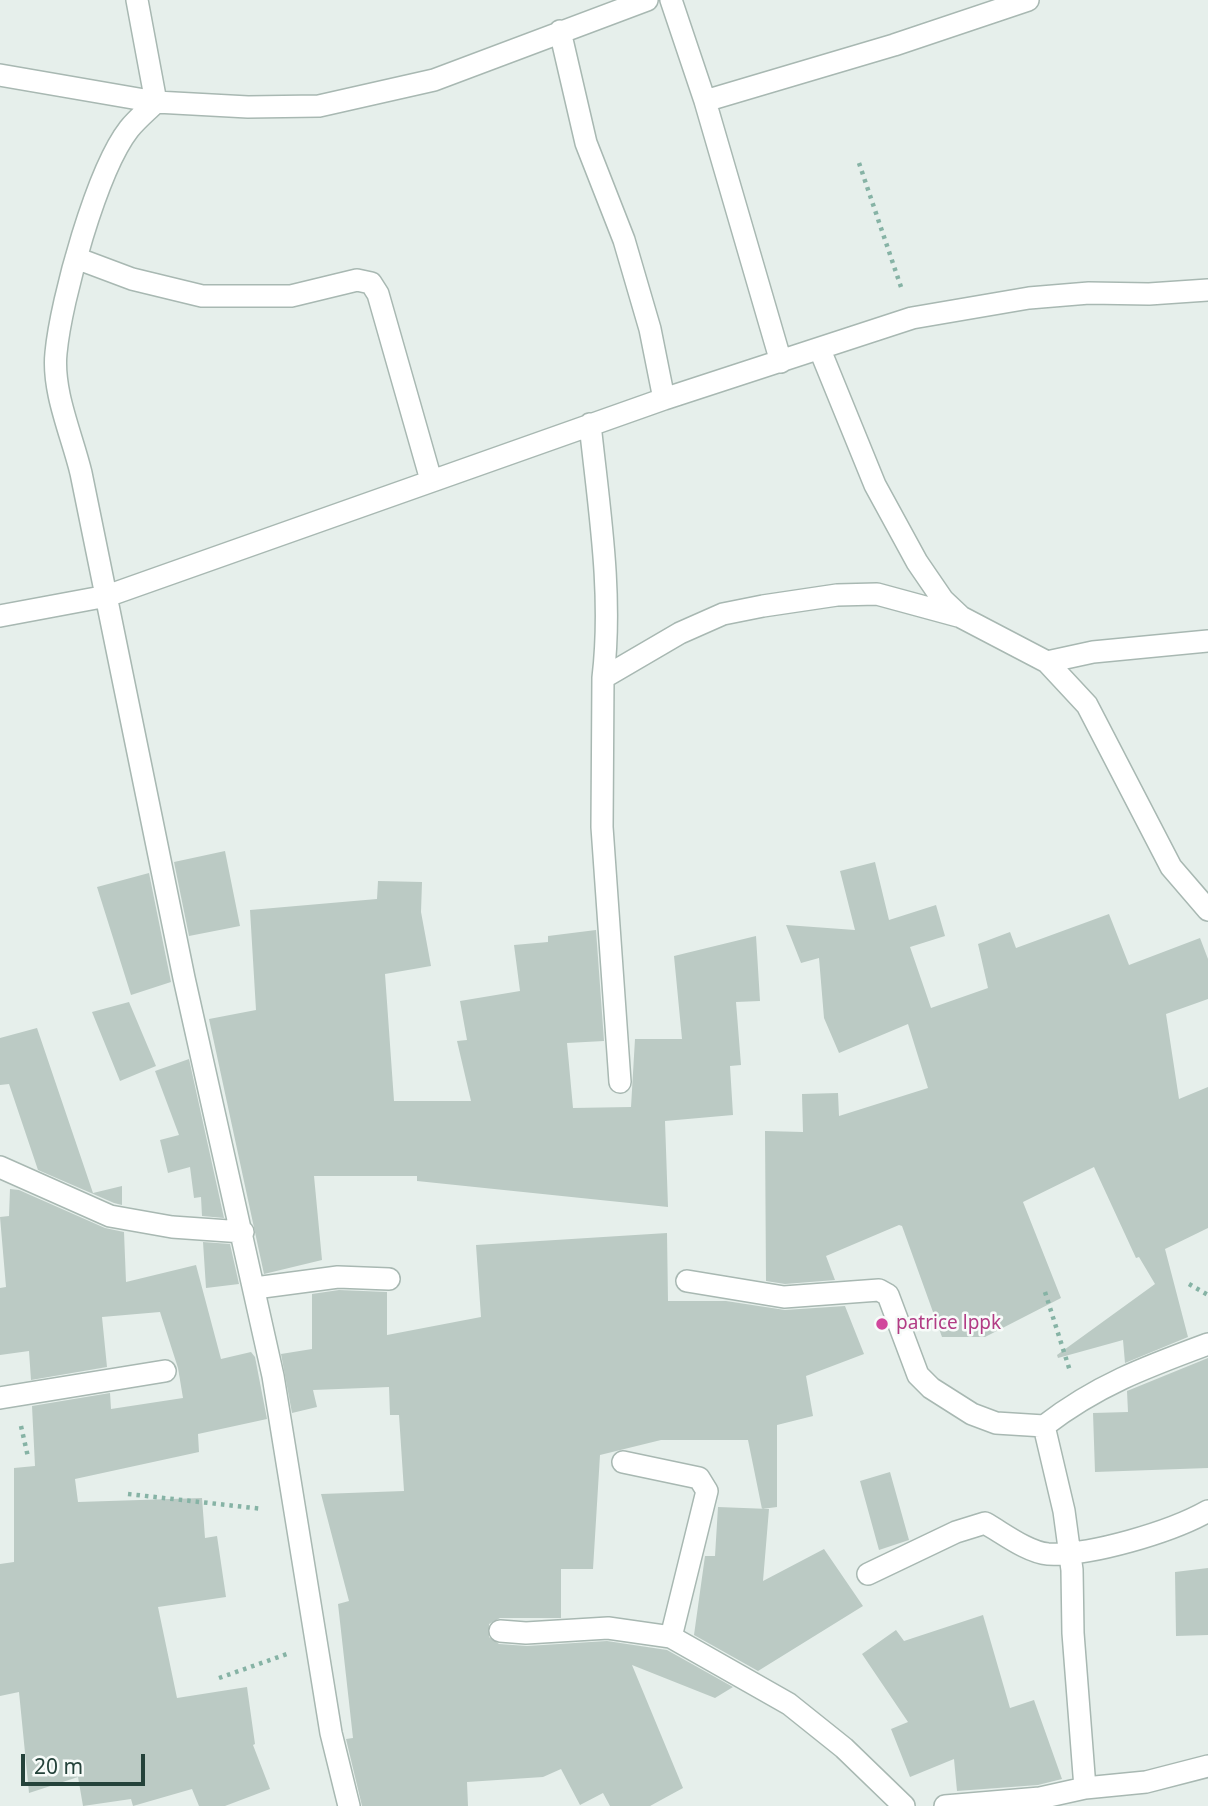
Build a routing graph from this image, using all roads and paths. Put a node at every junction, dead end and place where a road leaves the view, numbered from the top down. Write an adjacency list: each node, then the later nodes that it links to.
1 (137, 0): 8 (street)
2 (647, 0): 5 (street)
3 (671, 0): 7 (street)
4 (1027, 0): 7 (street)
5 (560, 31): 8 (street); 15 (street)
6 (0, 75): 8 (street)
7 (705, 101): 14 (street)
8 (156, 102): 10 (street)
9 (859, 163): 12 (path)
10 (76, 258): 17 (street); 18 (street)
11 (1208, 290): 12 (street)
12 (912, 318): 13 (street)
13 (820, 350): 14 (street); 20 (street)
14 (782, 362): 15 (street)
15 (664, 399): 16 (street)
16 (590, 424): 17 (street); 23 (street)
17 (431, 480): 18 (street)
18 (107, 596): 19 (street); 27 (street)
19 (0, 616)
20 (961, 617): 22 (street); 23 (street)
21 (1208, 641): 22 (street)
22 (1047, 662): 24 (street)
23 (603, 678): 25 (street)
24 (1208, 910)
25 (620, 1082)
26 (0, 1167): 27 (street)
27 (243, 1232): 31 (street)
28 (389, 1279): 31 (street)
29 (687, 1281): 38 (street)
30 (1189, 1284): 33 (path)
31 (255, 1288): 41 (street)
32 (1045, 1292): 37 (path)
33 (1208, 1295)
34 (1208, 1344): 37 (street)
35 (165, 1370): 36 (street)
36 (0, 1398)
37 (1079, 1399): 38 (street)
38 (1045, 1426): 43 (street)
39 (623, 1462): 46 (street)
40 (128, 1494): 41 (path)
41 (295, 1511): 47 (street)
42 (1208, 1511): 43 (street)
43 (1069, 1551): 44 (street); 50 (street)
44 (868, 1574)
45 (500, 1631): 46 (street)
46 (671, 1637): 52 (street)
47 (317, 1644): 48 (path); 51 (street)
48 (219, 1678)
49 (1208, 1766): 50 (street)
50 (1085, 1788): 53 (street)
51 (349, 1806)
52 (904, 1806)
53 (946, 1806)

